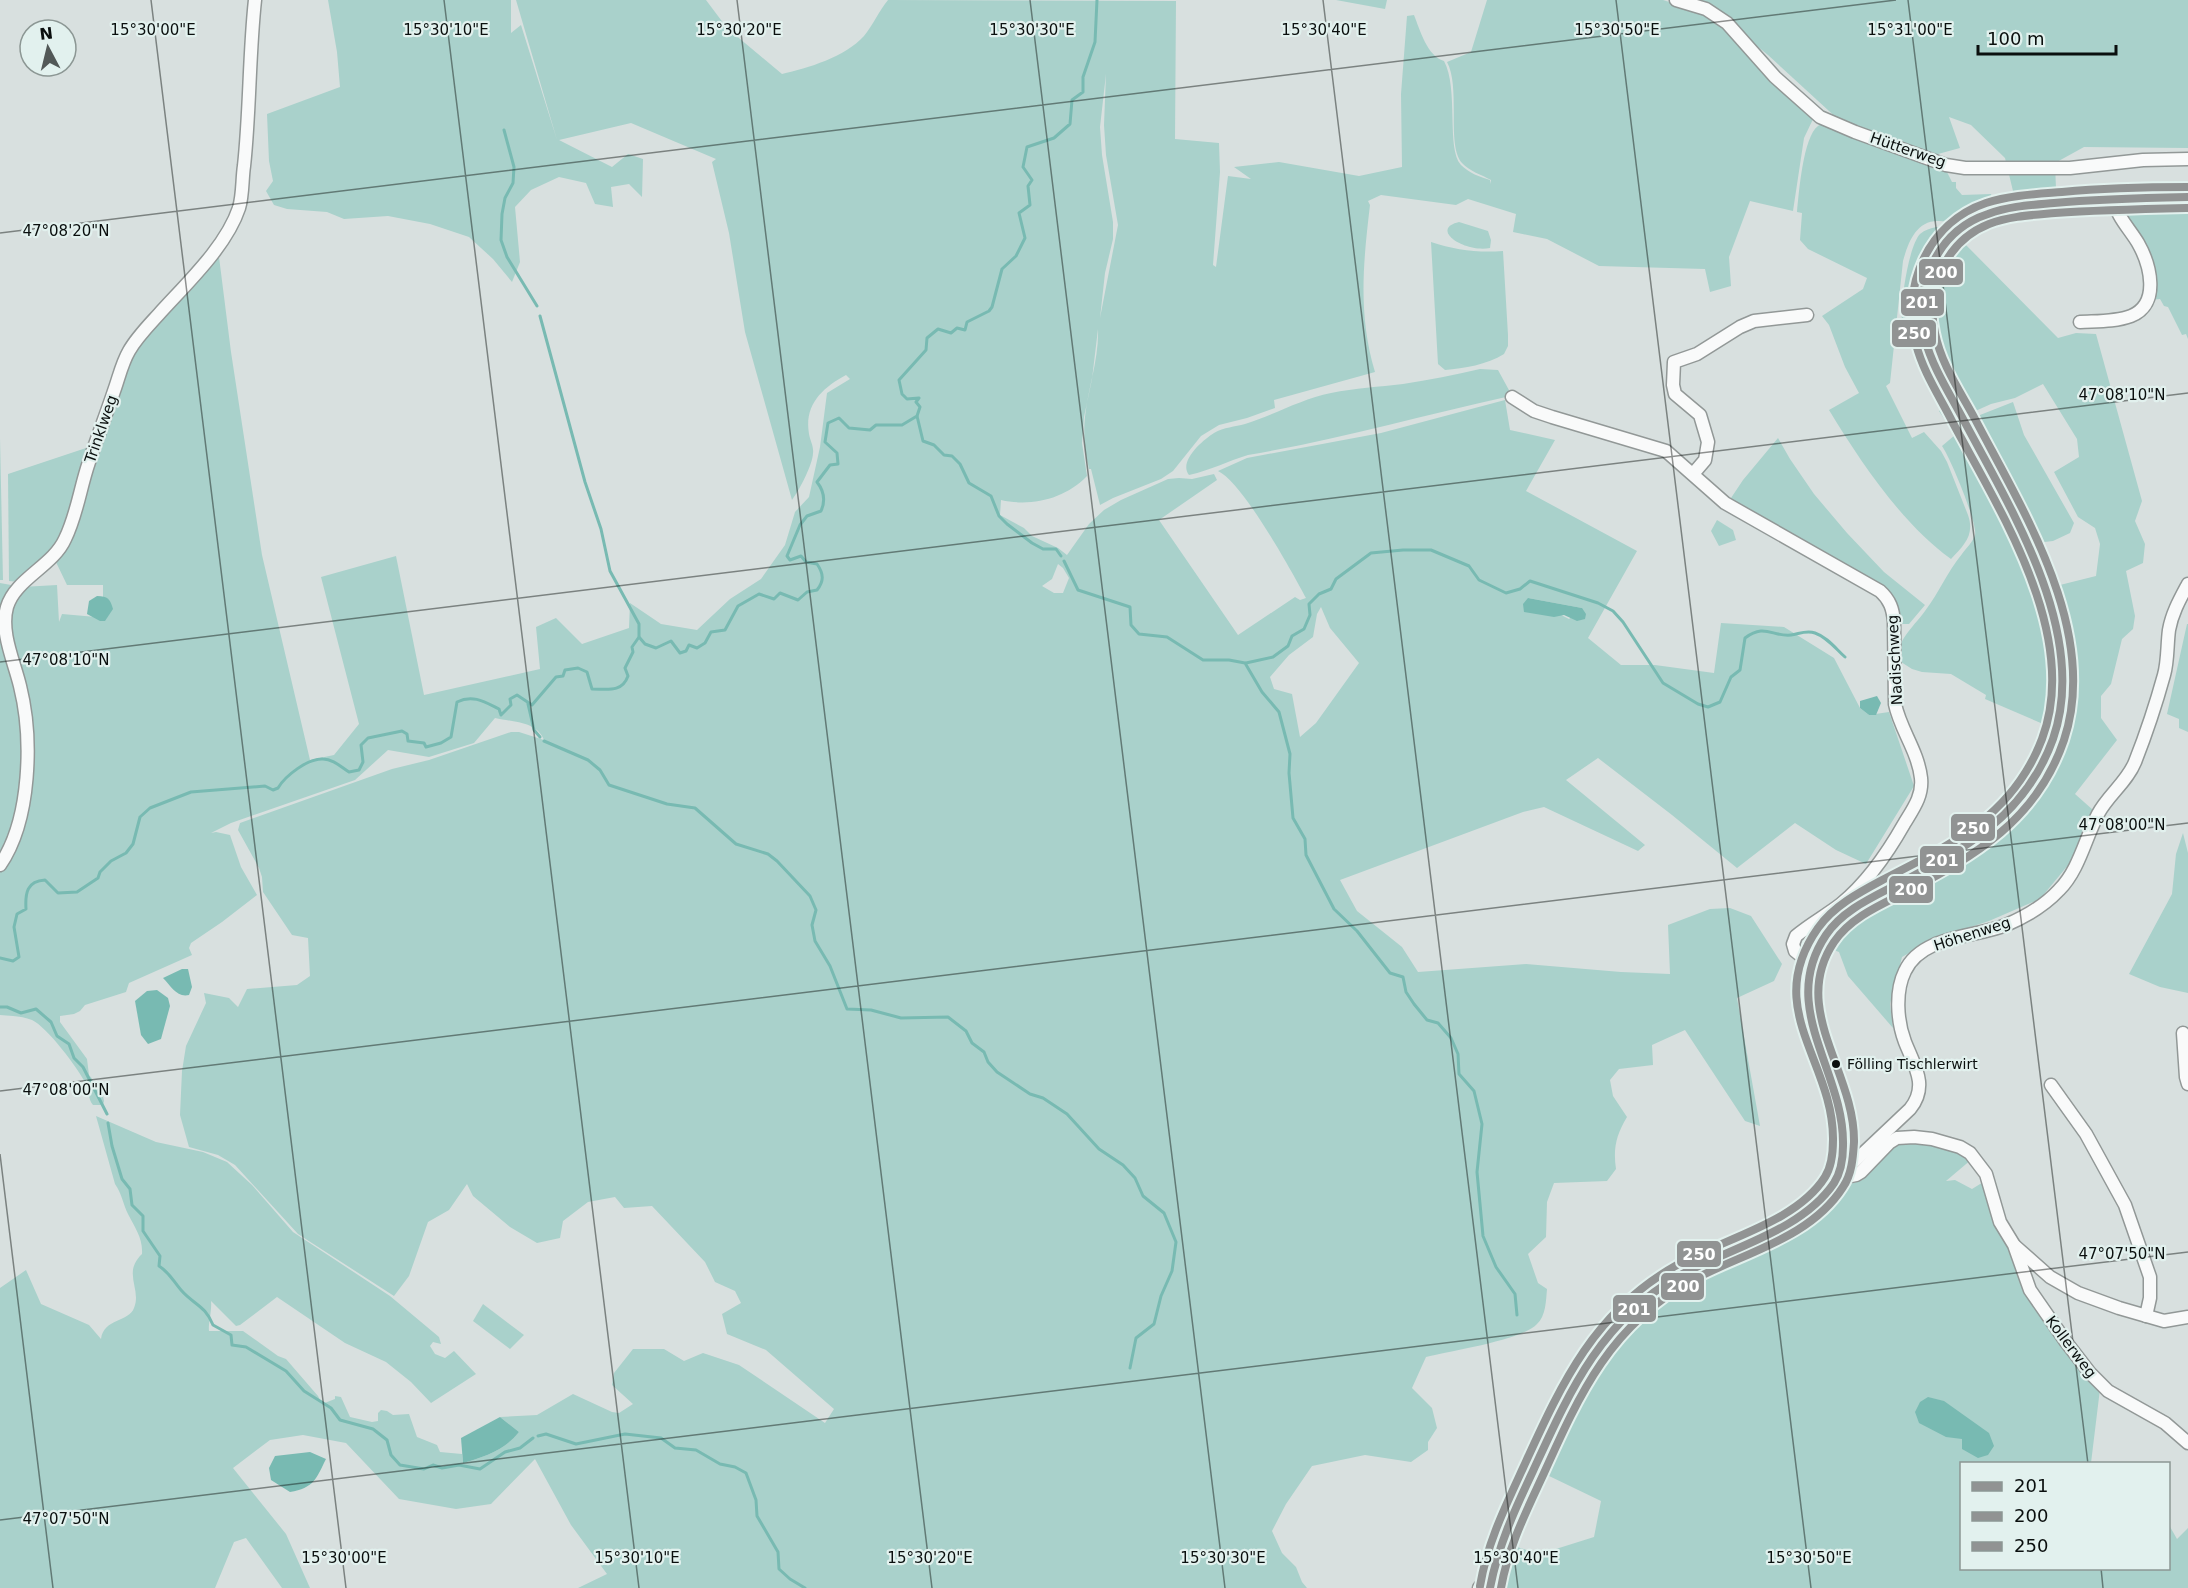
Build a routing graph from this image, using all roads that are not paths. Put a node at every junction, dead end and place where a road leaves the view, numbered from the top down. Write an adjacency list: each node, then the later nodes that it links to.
1 (255, 0): 11 (street, Trinklweg)
2 (1676, 0): 3 (street, Hütterweg)
3 (2188, 159)
4 (2188, 197): 5 (main road)
5 (2114, 199): 7 (street); 12 (main road)
6 (1807, 315): 9 (street)
7 (2080, 322)
8 (1512, 397): 9 (street, Nadischweg)
9 (1693, 474): 12 (street, Nadischweg)
10 (2188, 584): 16 (street, Höhenweg)
11 (0, 866)
12 (1813, 957): 16 (main road)
13 (2183, 1033): 14 (street)
14 (2188, 1084)
15 (2051, 1085): 18 (street)
16 (1836, 1179): 17 (street, Kollerweg); 21 (main road)
17 (2014, 1245): 18 (street, Kollerweg); 20 (street, Kollerweg)
18 (2146, 1316): 19 (street, Kollerweg)
19 (2188, 1317)
20 (2188, 1443)
21 (1487, 1585)

